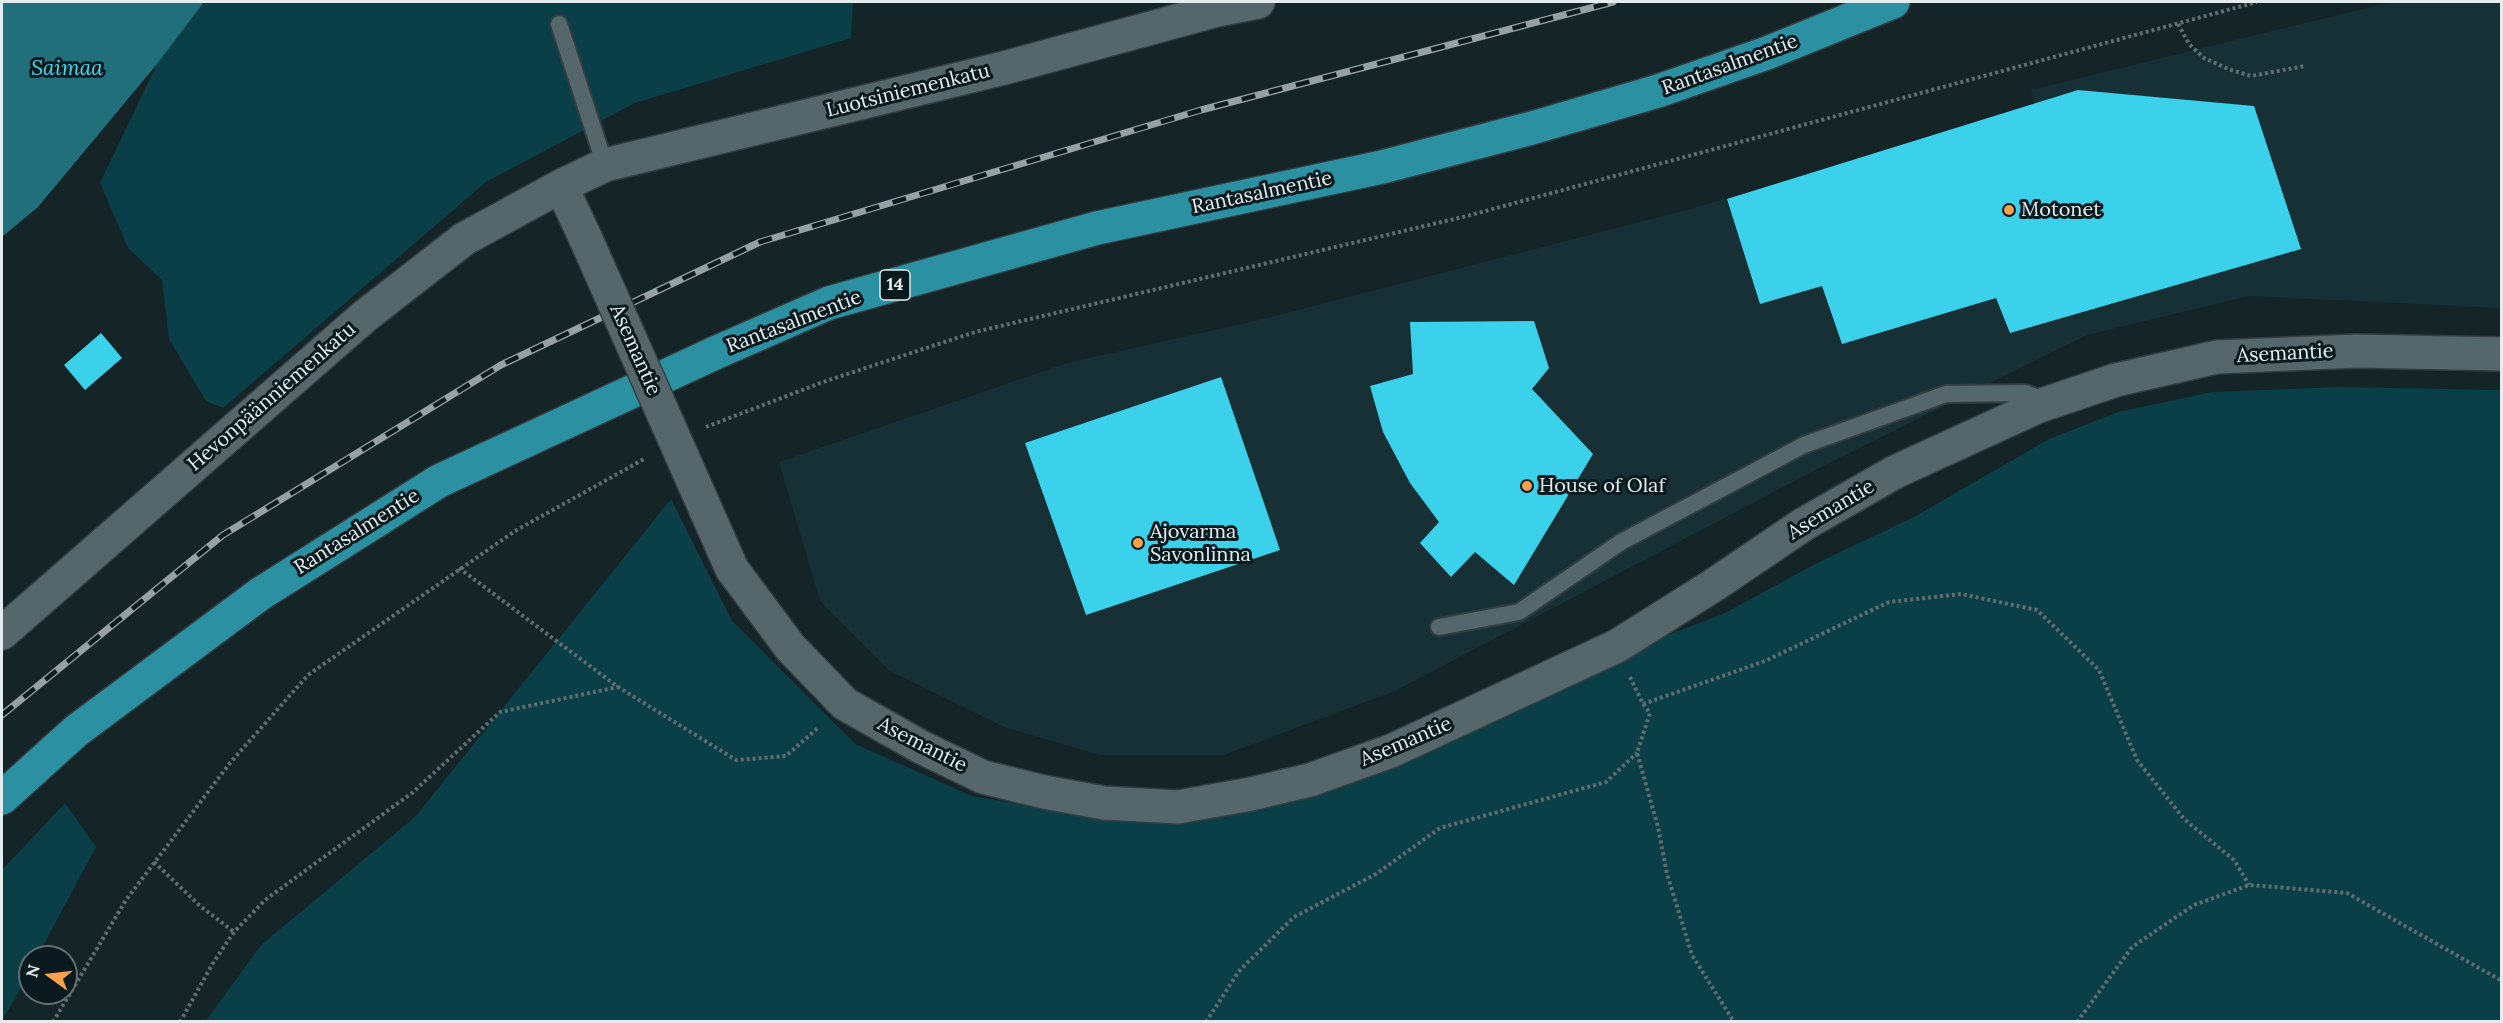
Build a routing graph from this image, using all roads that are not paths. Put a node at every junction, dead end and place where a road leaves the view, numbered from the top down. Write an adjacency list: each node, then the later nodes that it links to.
1 (1258, 2): 3 (street, Luotsiniemenkatu)
2 (1893, 2): 11 (highway, Rantasalmentie / 14)
3 (1217, 6): 5 (street, Luotsiniemenkatu)
4 (559, 24): 5 (lane)
5 (605, 165): 6 (street, Luotsiniemenkatu)
6 (561, 186): 8 (street, Asemantie, bridge); 10 (street, Hevonpäänniemenkatu)
7 (2502, 354): 8 (street, Asemantie)
8 (2039, 406): 9 (lane)
9 (1439, 627)
10 (2, 633)
11 (2, 798)

